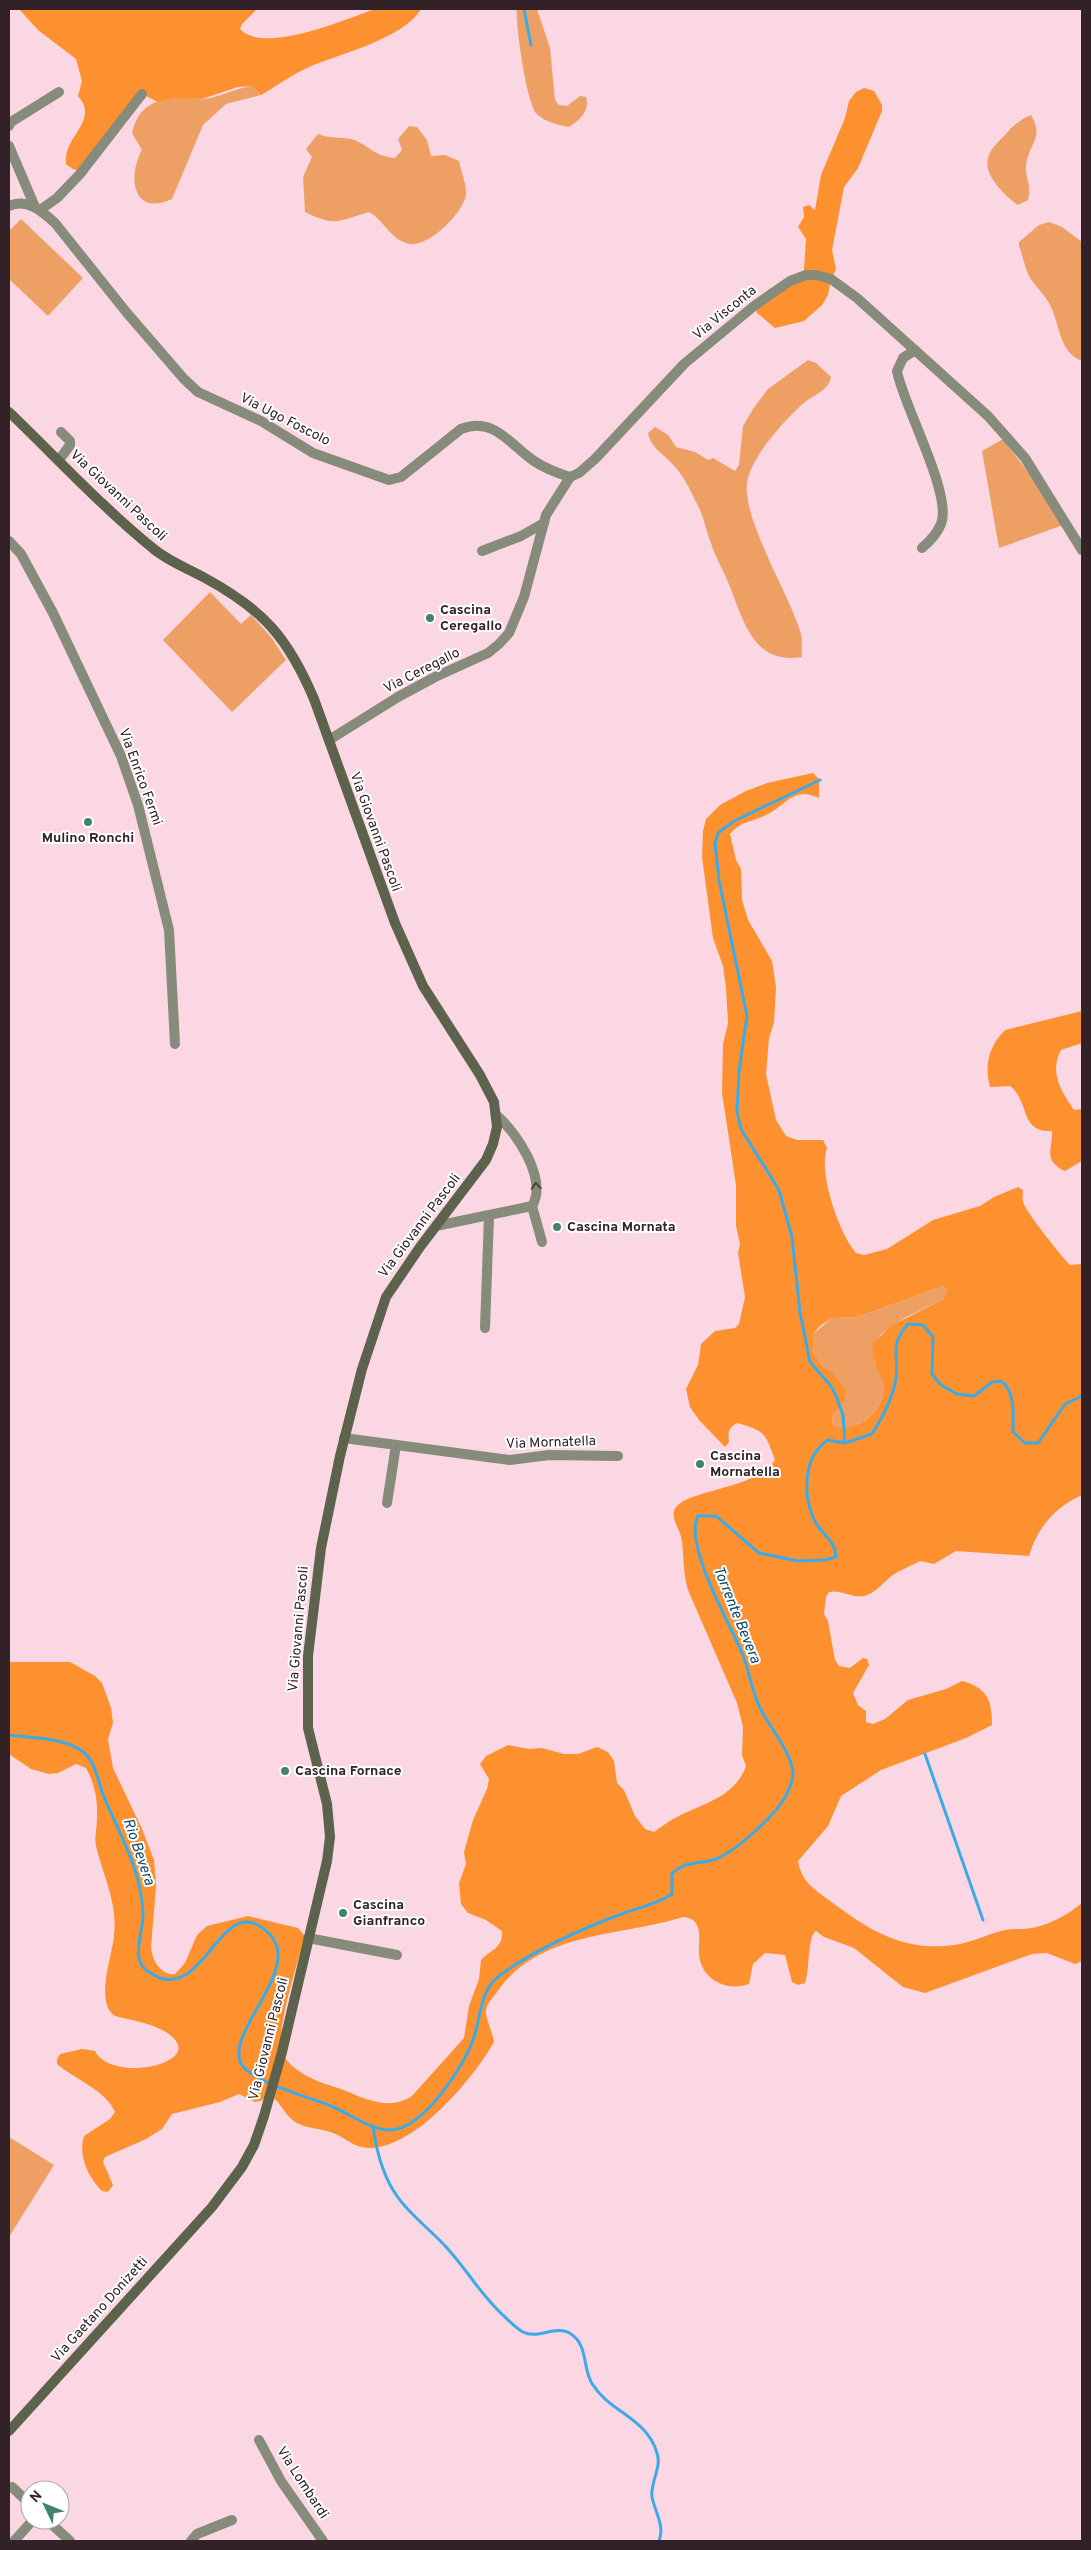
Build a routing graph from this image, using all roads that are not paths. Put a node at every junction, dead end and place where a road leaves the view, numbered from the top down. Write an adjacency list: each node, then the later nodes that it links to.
1 (59, 92): 3 (street)
2 (142, 94): 6 (street)
3 (9, 126)
4 (9, 146): 6 (street)
5 (9, 206): 6 (street)
6 (37, 209): 11 (street, Via Ugo Foscolo)
7 (915, 350): 11 (street, Via Visconta); 14 (street); 15 (street, Via Visconta)
8 (9, 412): 10 (street, Via Giovanni Pascoli)
9 (61, 432): 10 (street)
10 (59, 460): 17 (street, Via Giovanni Pascoli)
11 (570, 477): 12 (street, Via Ceregallo)
12 (544, 523): 16 (street); 17 (street, Via Ceregallo)
13 (9, 541): 18 (street, Via Enrico Fermi)
14 (922, 548)
15 (1082, 550)
16 (482, 551)
17 (329, 740): 19 (street, Via Giovanni Pascoli)
18 (175, 1044)
19 (496, 1115): 20 (street, one-way to 19); 22 (street, Via Giovanni Pascoli)
20 (532, 1206): 21 (street); 23 (street)
21 (489, 1216): 22 (street); 24 (street)
22 (436, 1226): 25 (street, Via Giovanni Pascoli)
23 (542, 1242)
24 (485, 1328)
25 (344, 1438): 26 (street, Via Mornatella); 29 (street, Via Giovanni Pascoli)
26 (396, 1445): 27 (street, Via Mornatella); 28 (street)
27 (618, 1456)
28 (387, 1503)
29 (308, 1938): 30 (street); 31 (street, Via Giovanni Pascoli)
30 (398, 1955)
31 (212, 2206): 32 (street, Via Gaetano Donizetti)
32 (9, 2431)
33 (259, 2440): 42 (street, Via Lombardi)
34 (12, 2487): 35 (street)
35 (20, 2495)
36 (232, 2520): 41 (street)
37 (24, 2530): 39 (street)
38 (58, 2530): 40 (street)
39 (14, 2541)
40 (70, 2541)
41 (191, 2541)
42 (323, 2541)

